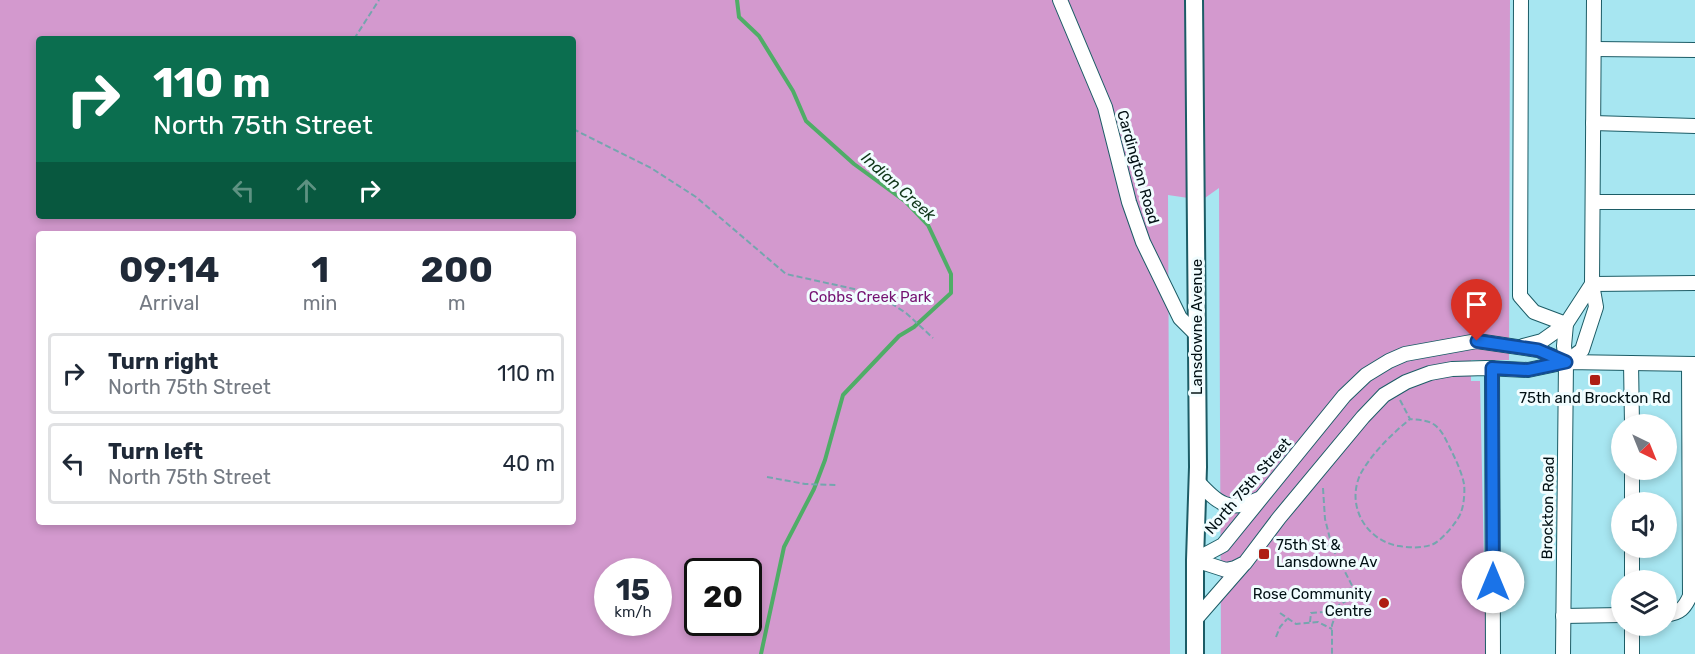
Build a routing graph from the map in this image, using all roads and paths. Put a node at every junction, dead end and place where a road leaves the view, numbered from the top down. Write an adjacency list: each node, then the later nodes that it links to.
1 (379, 0): 6 (path)
2 (1060, 0): 17 (street, Cardington Road)
3 (1194, 0): 17 (main road, Lansdowne Avenue)
4 (1521, 0): 16 (street)
5 (1594, 0): 7 (street)
6 (356, 36)
7 (1594, 49): 8 (street); 9 (street)
8 (1695, 50)
9 (1593, 123): 10 (street); 12 (street)
10 (1695, 126)
11 (576, 130): 18 (path)
12 (1593, 202): 13 (street); 15 (street)
13 (1695, 202)
14 (1695, 283): 15 (street)
15 (1592, 284): 16 (street); 20 (street)
16 (1566, 324): 19 (street); 20 (street, Brockton Road)
17 (1197, 335): 29 (main road, Lansdowne Avenue)
18 (933, 338)
19 (1518, 347): 20 (street, North 75th Street); 31 (street, North 75th Street)
20 (1566, 362): 21 (street, North 75th Street); 23 (street, North 75th Street); 40 (street, Brockton Road)
21 (1631, 363): 22 (street, North 75th Street); 25 (street)
22 (1692, 364): 37 (street)
23 (1492, 368): 24 (street, North 75th Street); 49 (street)
24 (1394, 389): 26 (path); 27 (street, North 75th Street)
25 (1632, 414)
26 (1410, 419): 26 (path)
27 (1322, 467): 32 (street, North 75th Street); 33 (path)
28 (767, 477): 30 (path)
29 (1197, 481): 31 (street); 34 (main road, Lansdowne Avenue)
30 (836, 485)
31 (1264, 496): 34 (street, North 75th Street)
32 (1264, 537): 33 (path); 35 (street, North 75th Street)
33 (1332, 547): 36 (path)
34 (1195, 560): 35 (street); 42 (main road, Lansdowne Avenue)
35 (1245, 563): 42 (street, North 75th Street)
36 (1353, 587): 43 (path); 44 (path)
37 (1677, 612)
38 (1280, 613): 41 (path)
39 (1611, 615): 40 (street)
40 (1563, 616): 50 (street, Brockton Road)
41 (1287, 619): 43 (path); 46 (path)
42 (1195, 620): 47 (main road, Lansdowne Avenue)
43 (1310, 622): 44 (path)
44 (1332, 629): 48 (path)
45 (1632, 636): 51 (street)
46 (1276, 637)
47 (1195, 654)
48 (1332, 654)
49 (1494, 654)
50 (1563, 654)
51 (1632, 654)

